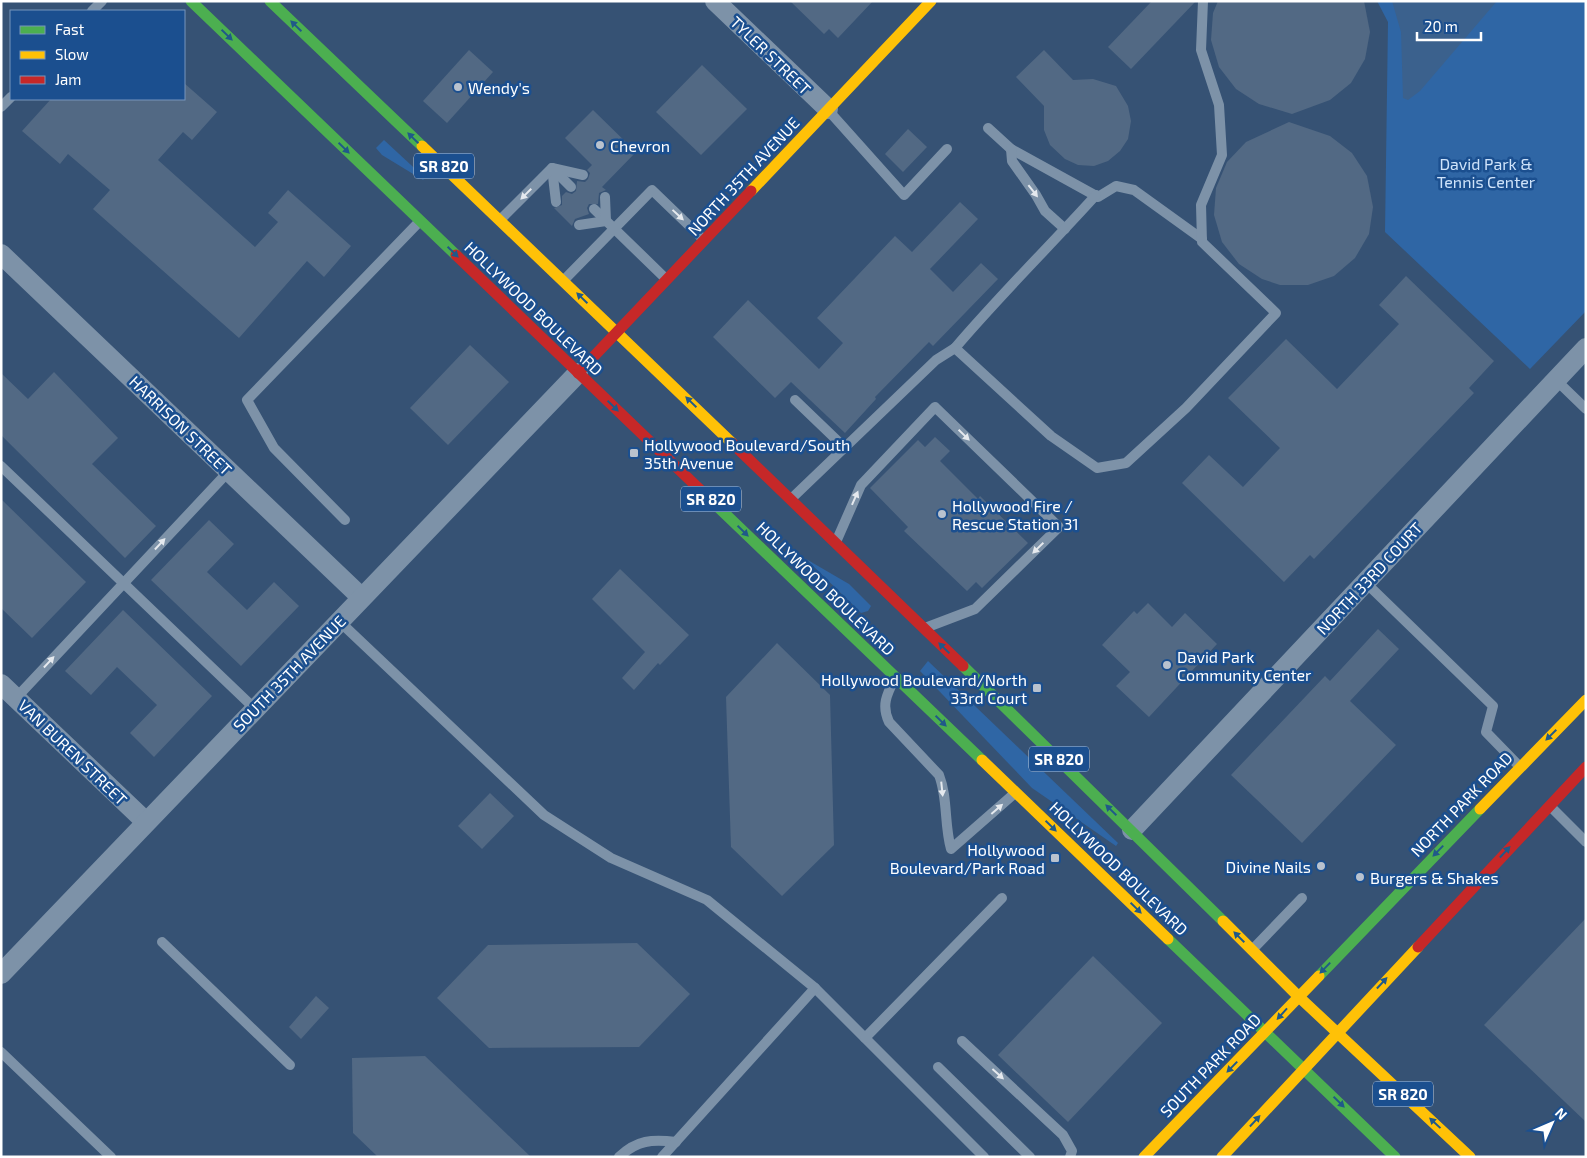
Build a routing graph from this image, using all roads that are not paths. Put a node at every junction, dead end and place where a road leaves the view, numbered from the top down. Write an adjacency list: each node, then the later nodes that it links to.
1 (102, 1): 7 (lane)
2 (191, 1): 22 (main road, HOLLYWOOD BOULEVARD / SR 820, one-way to 22)
3 (270, 1): 21 (main road, SR 820, one-way to 3)
4 (715, 1): 10 (street, TYLER STREET)
5 (931, 1): 10 (main road, NORTH 35TH AVENUE)
6 (1203, 1): 27 (lane)
7 (93, 10)
8 (10, 98): 9 (lane)
9 (1, 107)
10 (828, 109): 12 (lane); 28 (main road, NORTH 35TH AVENUE)
11 (988, 128): 13 (lane)
12 (947, 149)
13 (1011, 149): 17 (lane); 26 (lane, one-way to 26)
14 (552, 168): 15 (lane); 16 (lane); 19 (lane); 21 (lane, one-way to 21)
15 (583, 175)
16 (571, 187)
17 (1096, 195): 26 (lane); 27 (lane)
18 (605, 197): 23 (lane)
19 (556, 202)
20 (594, 209): 23 (lane)
21 (500, 220): 30 (main road, SR 820)
22 (420, 221): 35 (main road, HOLLYWOOD BOULEVARD / SR 820, one-way to 35); 43 (lane)
23 (606, 221): 24 (lane); 25 (lane)
24 (579, 224)
25 (614, 228): 28 (lane, one-way to 28); 30 (lane); 31 (lane)
26 (1065, 229): 33 (lane)
27 (1202, 239): 33 (lane)
28 (705, 240): 31 (main road, NORTH 35TH AVENUE)
29 (1, 254): 41 (street, HARRISON STREET)
30 (563, 280): 32 (main road, SR 820, one-way to 30)
31 (667, 280): 32 (main road, NORTH 35TH AVENUE)
32 (617, 332): 35 (main road, NORTH 35TH AVENUE); 42 (main road, SR 820, one-way to 32)
33 (956, 348): 39 (lane)
34 (1586, 348): 36 (street, NORTH 33RD COURT)
35 (578, 373): 47 (street, SOUTH 35TH AVENUE); 50 (main road, HOLLYWOOD BOULEVARD / SR 820, one-way to 50)
36 (1556, 380): 38 (lane); 45 (street, NORTH 33RD COURT)
37 (795, 400): 39 (lane)
38 (1586, 409)
39 (846, 448): 42 (lane)
40 (1, 466): 46 (lane)
41 (229, 471): 46 (lane, one-way to 41); 47 (street, HARRISON STREET)
42 (791, 500): 44 (main road, SR 820)
43 (345, 520)
44 (836, 543): 49 (main road, SR 820); 49 (lane, one-way to 49)
45 (1365, 582): 55 (lane); 60 (street, NORTH 33RD COURT)
46 (123, 583): 52 (lane, one-way to 46); 54 (lane)
47 (362, 597): 48 (street, SOUTH 35TH AVENUE)
48 (339, 621): 54 (street, SOUTH 35TH AVENUE); 67 (lane)
49 (924, 628): 60 (main road, SR 820, one-way to 49)
50 (896, 677): 57 (main road, HOLLYWOOD BOULEVARD / SR 820, one-way to 57); 57 (lane, one-way to 57)
51 (1, 684): 52 (street, VAN BUREN STREET)
52 (16, 698): 59 (street, VAN BUREN STREET)
53 (1586, 700): 55 (main road, NORTH PARK ROAD, one-way to 55)
54 (254, 708): 59 (street, SOUTH 35TH AVENUE)
55 (1520, 767): 68 (main road, NORTH PARK ROAD, one-way to 68)
56 (1586, 767): 58 (main road)
57 (1016, 792): 69 (main road, HOLLYWOOD BOULEVARD / SR 820, one-way to 69)
58 (1549, 805): 61 (lane); 70 (main road, one-way to 58)
59 (145, 821): 66 (street, SOUTH 35TH AVENUE)
60 (1132, 830): 65 (main road, SR 820, one-way to 60)
61 (1586, 842)
62 (1002, 898): 71 (lane)
63 (1302, 898): 65 (lane)
64 (162, 942): 74 (lane)
65 (1252, 950): 68 (main road, SR 820)
66 (1, 974)
67 (814, 988): 71 (lane); 77 (lane)
68 (1298, 996): 69 (main road, SOUTH PARK ROAD, one-way to 69); 70 (main road, SR 820)
69 (1266, 1032): 76 (main road, HOLLYWOOD BOULEVARD / SR 820); 84 (main road, SOUTH PARK ROAD, one-way to 84)
70 (1336, 1032): 76 (main road); 87 (main road, SR 820, one-way to 70)
71 (865, 1038): 81 (lane)
72 (962, 1041): 83 (lane, one-way to 83)
73 (1, 1052): 78 (lane)
74 (290, 1065)
75 (938, 1067): 82 (lane)
76 (1303, 1069): 85 (main road, one-way to 76); 86 (main road, HOLLYWOOD BOULEVARD / SR 820, one-way to 86)
77 (676, 1142): 79 (lane); 80 (lane)
78 (111, 1157)
79 (619, 1157)
80 (662, 1157)
81 (984, 1157)
82 (1030, 1157)
83 (1070, 1157)
84 (1144, 1157)
85 (1222, 1157)
86 (1395, 1157)
87 (1470, 1157)

